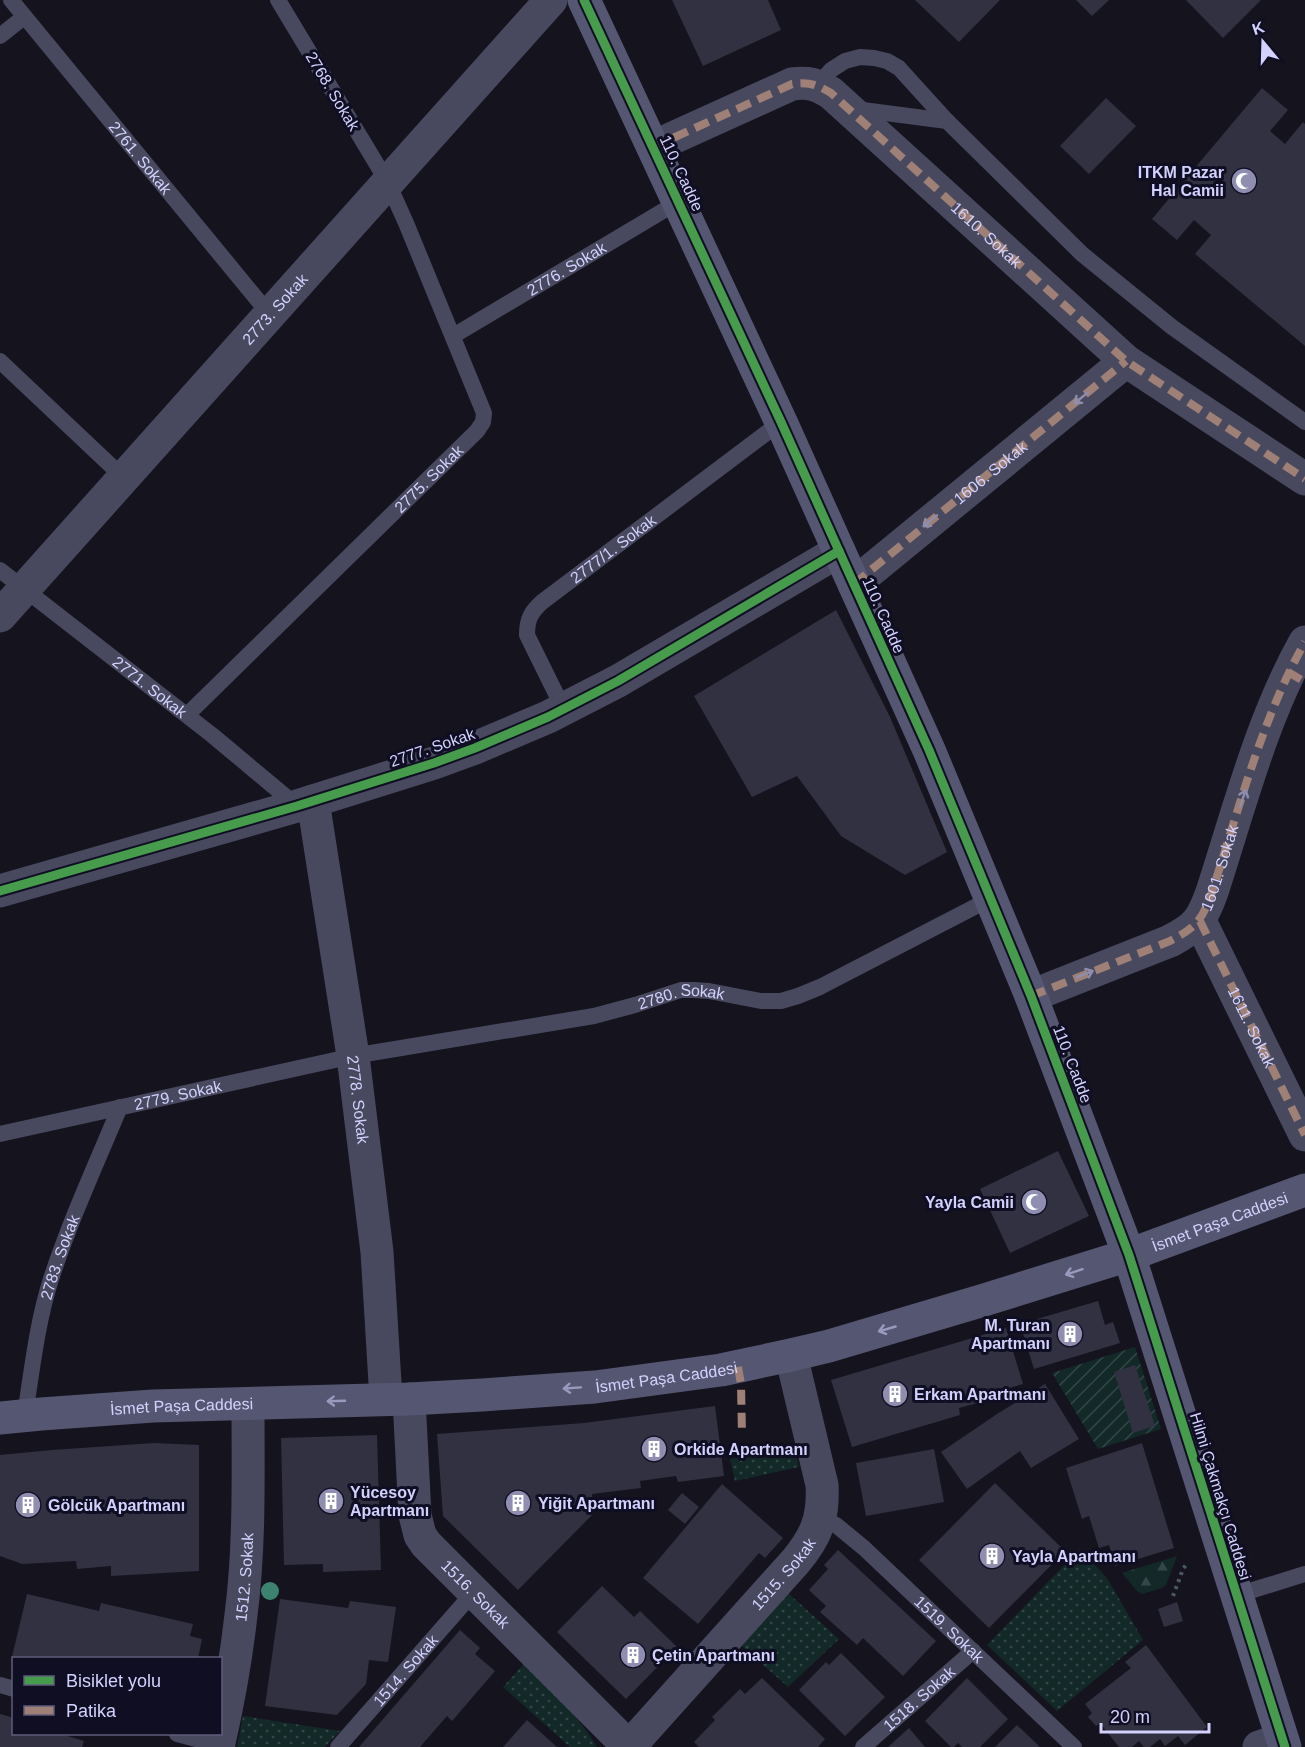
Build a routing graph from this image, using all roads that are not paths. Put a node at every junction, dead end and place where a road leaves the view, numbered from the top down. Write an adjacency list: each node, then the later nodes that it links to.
1 (11, 0): 5 (lane, 2761. Sokak)
2 (278, 0): 11 (lane, 2768. Sokak)
3 (551, 0): 11 (street, 2773. Sokak)
4 (584, 0): 10 (street, 110. Cadde)
5 (24, 17): 6 (lane); 13 (lane, 2761. Sokak)
6 (0, 36)
7 (818, 85): 8 (street, 1610. Sokak); 9 (lane); 10 (street)
8 (848, 109): 9 (lane); 16 (street, 1610. Sokak)
9 (947, 121): 18 (lane)
10 (653, 147): 12 (street, 110. Cadde)
11 (388, 183): 13 (street, 2773. Sokak); 14 (lane, 2775. Sokak)
12 (678, 202): 14 (lane, 2776. Sokak); 17 (street, 110. Cadde)
13 (270, 315): 19 (street, 2773. Sokak)
14 (453, 336): 28 (lane, 2775. Sokak)
15 (0, 361): 19 (lane)
16 (1126, 361): 20 (street, 1610. Sokak); 23 (street, 1606. Sokak, one-way to 23)
17 (781, 422): 21 (street, 110. Cadde); 27 (lane, 2777/1. Sokak)
18 (1305, 422)
19 (124, 478): 22 (street, 2773. Sokak)
20 (1305, 479)
21 (840, 551): 23 (street, 110. Cadde); 27 (street, 2777. Sokak)
22 (12, 580): 24 (street, 2773. Sokak); 28 (lane, 2771. Sokak)
23 (854, 584): 31 (street, 110. Cadde)
24 (0, 616)
25 (1305, 642): 26 (street, 1601. Sokak)
26 (1296, 677): 32 (street, 1601. Sokak, one-way to 26)
27 (564, 710): 29 (street, 2777. Sokak)
28 (187, 715): 29 (lane, 2771. Sokak)
29 (305, 803): 30 (street, 2777. Sokak); 34 (street, 2778. Sokak)
30 (0, 891)
31 (990, 899): 33 (street, 110. Cadde); 34 (lane, 2780. Sokak)
32 (1200, 921): 33 (street, 1601. Sokak, one-way to 32); 37 (street, 1611. Sokak)
33 (1031, 996): 39 (street, 110. Cadde)
34 (353, 1056): 35 (lane, 2779. Sokak); 41 (street, 2778. Sokak)
35 (120, 1107): 36 (lane, 2779. Sokak); 43 (lane, 2783. Sokak)
36 (0, 1134)
37 (1305, 1135)
38 (1305, 1190): 39 (street, İsmet Paşa Caddesi)
39 (1129, 1255): 40 (street, İsmet Paşa Caddesi, one-way to 40); 47 (street, Hilmi Çakmakçı Caddesi)
40 (791, 1355): 41 (street, İsmet Paşa Caddesi, one-way to 41); 44 (street, 1515. Sokak)
41 (398, 1399): 42 (street, İsmet Paşa Caddesi, one-way to 42); 46 (street, 1516. Sokak)
42 (248, 1404): 43 (street, İsmet Paşa Caddesi); 49 (street, 1512. Sokak)
43 (12, 1417)
44 (821, 1517): 48 (lane, 1519. Sokak); 54 (street, 1515. Sokak)
45 (1305, 1574): 47 (lane)
46 (473, 1593): 53 (lane, 1514. Sokak); 54 (street, 1516. Sokak)
47 (1237, 1595): 51 (street, Hilmi Çakmakçı Caddesi)
48 (973, 1651): 55 (lane, 1518. Sokak); 56 (lane, 1519. Sokak)
49 (222, 1731)
50 (180, 1735): 52 (lane)
51 (1275, 1744)
52 (219, 1746)
53 (339, 1747)
54 (629, 1747)
55 (863, 1747)
56 (1074, 1747)

